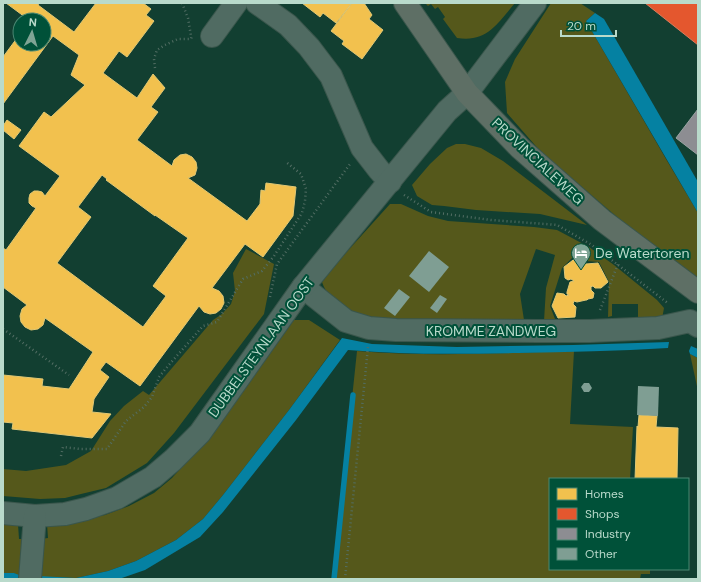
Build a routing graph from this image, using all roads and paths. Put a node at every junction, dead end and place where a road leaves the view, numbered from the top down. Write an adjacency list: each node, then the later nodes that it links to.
1 (182, 3): 6 (path)
2 (236, 3): 6 (street)
3 (257, 3): 9 (street)
4 (405, 3): 8 (main road, PROVINCIALEWEG)
5 (535, 3): 8 (street, DUBBELSTEYNLAAN OOST)
6 (199, 36): 7 (path)
7 (155, 68)
8 (467, 93): 11 (street, DUBBELSTEYNLAAN OOST); 14 (main road, PROVINCIALEWEG)
9 (362, 148): 11 (street); 15 (path)
10 (286, 162): 21 (path)
11 (390, 182): 12 (path); 13 (street, DUBBELSTEYNLAAN OOST)
12 (618, 264): 16 (path); 18 (path)
13 (303, 287): 18 (street, KROMME ZANDWEG); 23 (street, DUBBELSTEYNLAAN OOST)
14 (698, 292)
15 (270, 302)
16 (694, 323): 18 (street, KROMME ZANDWEG)
17 (3, 329): 20 (path)
18 (590, 331)
19 (368, 354): 25 (path)
20 (69, 375)
21 (61, 456)
22 (3, 513): 23 (street, DUBBELSTEYNLAAN OOST)
23 (35, 516): 24 (street)
24 (30, 576)
25 (345, 579)

